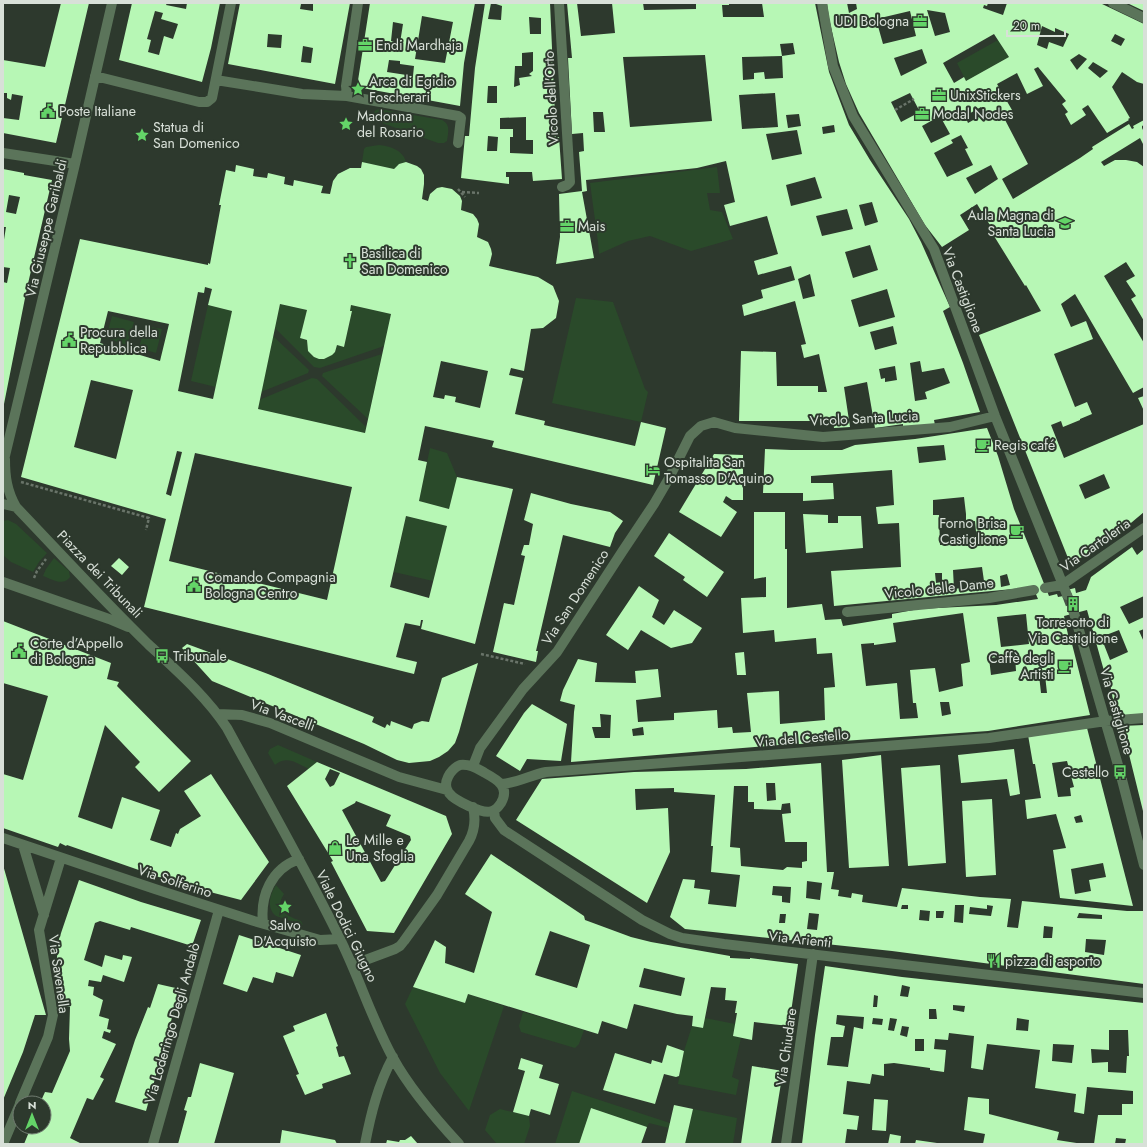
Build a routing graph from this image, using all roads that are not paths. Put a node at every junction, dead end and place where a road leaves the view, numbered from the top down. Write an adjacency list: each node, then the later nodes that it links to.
1 (112, 3): 8 (street, Via Giuseppe Garibaldi)
2 (230, 3): 9 (street)
3 (358, 3): 10 (street)
4 (559, 3): 14 (street, Vicolo dell'Orto)
5 (822, 3): 15 (street, Via Castiglione)
6 (1113, 3): 7 (street)
7 (1144, 18)
8 (95, 76): 9 (street); 13 (street, Via Giuseppe Garibaldi)
9 (216, 80): 10 (street)
10 (347, 96): 11 (street)
11 (458, 142)
12 (3, 153): 13 (street)
13 (76, 164): 17 (street, Via Giuseppe Garibaldi)
14 (562, 187)
15 (995, 416): 16 (street, Vicolo Santa Lucia); 22 (street, Via Castiglione)
16 (690, 436): 32 (street, Via San Domenico)
17 (4, 461): 19 (street, Piazza dei Tribunali)
18 (3, 504): 19 (street)
19 (16, 507): 28 (street, Piazza dei Tribunali)
20 (1144, 528): 22 (street, Via Cartoleria)
21 (3, 582): 28 (street, Piazza dei Tribunali)
22 (1062, 585): 23 (street); 25 (street, Via Castiglione)
23 (1046, 588)
24 (1034, 590): 26 (street, Vicolo delle Dame)
25 (1067, 595)
26 (847, 612)
27 (1074, 613): 31 (street, Via Castiglione)
28 (135, 630): 29 (street)
29 (218, 714): 34 (street, Via Vascelli); 40 (street, Viale Dodici Giugno)
30 (1144, 718): 31 (street, Via del Cestello)
31 (1106, 722): 33 (street, Via del Cestello); 41 (street, Via Castiglione)
32 (473, 766): 33 (street); 34 (street)
33 (502, 784): 36 (street)
34 (447, 790): 35 (street)
35 (473, 807): 36 (street); 47 (street)
36 (494, 811): 46 (street, Via Arienti)
37 (3, 838): 38 (street, Via Solferino)
38 (23, 845): 39 (street, Via Solferino); 43 (street, Via Savenella)
39 (61, 858): 42 (street, Via Solferino); 43 (street, Via Savenella)
40 (299, 859): 44 (street); 45 (street, Viale Dodici Giugno)
41 (1144, 865)
42 (219, 910): 44 (street, Via Solferino); 53 (street, Via Loderingo Degli Andalò)
43 (44, 915): 50 (street, Via Savenella)
44 (263, 923): 45 (street, Via Solferino)
45 (340, 940): 47 (street, Viale Dodici Giugno)
46 (813, 954): 48 (street, Via Arienti); 56 (street, Via Chiudare)
47 (352, 965): 49 (street, Viale Dodici Giugno)
48 (1144, 993)
49 (393, 1057): 54 (street); 55 (street, Viale Dodici Giugno)
50 (24, 1095)
51 (12, 1123): 52 (street, Via Savenella)
52 (3, 1144)
53 (153, 1144)
54 (365, 1144)
55 (459, 1144)
56 (786, 1144)

